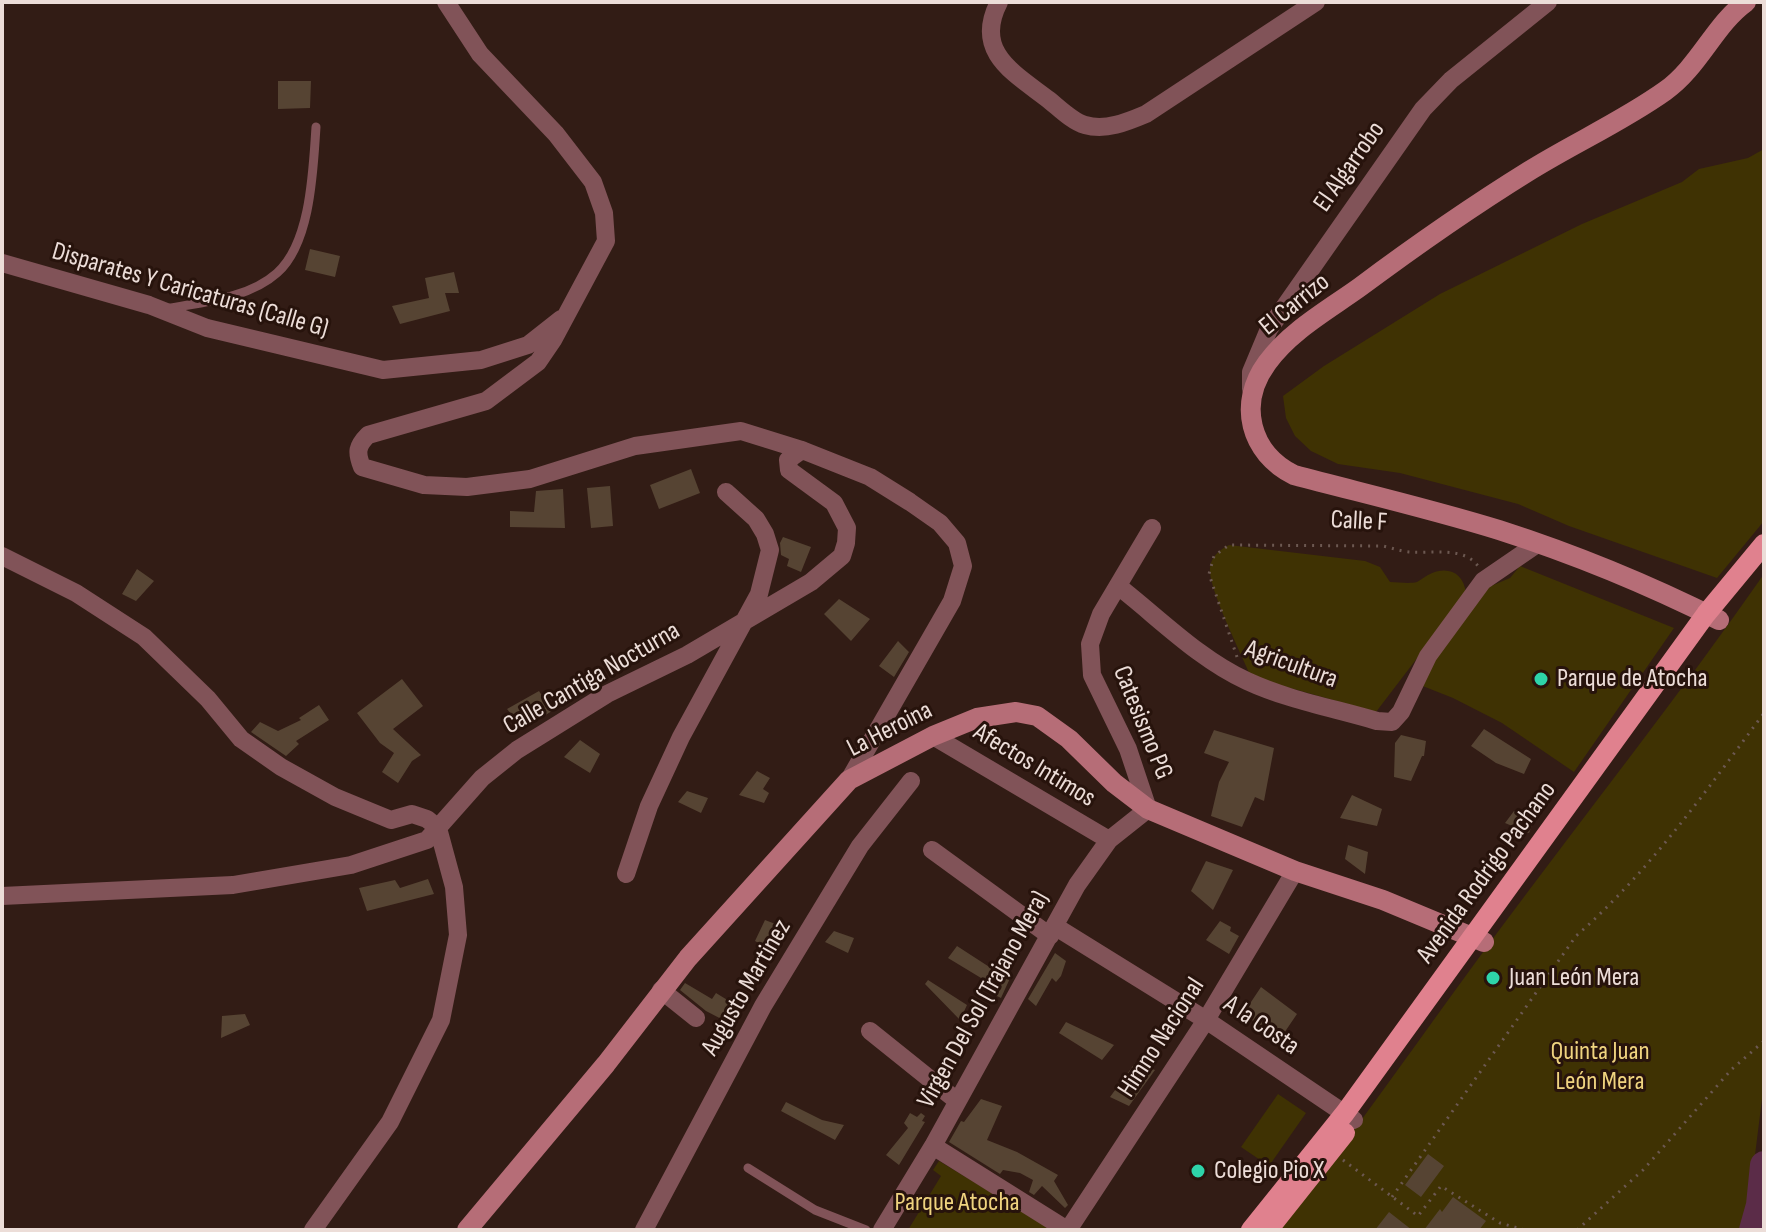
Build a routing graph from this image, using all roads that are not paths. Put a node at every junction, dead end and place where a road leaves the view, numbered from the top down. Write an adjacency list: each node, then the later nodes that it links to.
1 (446, 2): 9 (street)
2 (999, 2): 3 (street)
3 (1316, 2)
4 (1548, 2): 10 (street, El Algarrobo)
5 (1746, 2): 10 (street, El Carrizo)
6 (316, 127): 8 (lane)
7 (2, 263): 8 (street, Disparates Y Caricaturas (Calle G))
8 (162, 310): 9 (street, Disparates Y Caricaturas (Calle G))
9 (563, 317): 11 (street)
10 (1250, 401): 14 (street)
11 (802, 450): 19 (street, Calle Cantiga Nocturna); 22 (street)
12 (726, 492): 19 (street)
13 (1152, 528): 18 (street, Catesismo PG)
14 (1537, 544): 18 (street, Agricultura); 20 (street)
15 (1764, 544): 20 (main road, Avenida Rodrigo Pachano)
16 (2, 556): 25 (street)
17 (1764, 563): 20 (main road, Avenida Rodrigo Pachano)
18 (1118, 586): 24 (street, Catesismo PG)
19 (749, 617): 25 (street, Calle Cantiga Nocturna); 29 (street)
20 (1712, 617): 32 (main road, Avenida Rodrigo Pachano)
21 (933, 736): 22 (street, La Heroina); 24 (street, La Heroina); 26 (street, Afectos Intimos)
22 (849, 780): 33 (street, La Heroina)
23 (911, 781): 43 (street, Augusto Martinez)
24 (1148, 809): 26 (street, Virgen Del Sol (Trajano Mera)); 28 (street, La Heroina)
25 (438, 828): 30 (street, Calle Cantiga Nocturna); 41 (street)
26 (1109, 840): 31 (street, Virgen Del Sol (Trajano Mera))
27 (932, 850): 31 (street, A la Costa)
28 (1295, 871): 32 (street, La Heroina); 35 (street, Himno Nacional)
29 (626, 874)
30 (2, 896)
31 (1053, 931): 35 (street, A la Costa); 37 (street, Virgen Del Sol (Trajano Mera))
32 (1478, 939): 38 (main road, Avenida Rodrigo Pachano)
33 (661, 990): 34 (street); 42 (street, La Heroina)
34 (696, 1018)
35 (1206, 1020): 38 (street, A la Costa); 46 (street, Himno Nacional)
36 (870, 1031): 37 (street)
37 (956, 1100): 39 (street, Virgen Del Sol (Trajano Mera))
38 (1349, 1117): 47 (main road, Avenida Rodrigo Pachano); 48 (main road, Avenida Rodrigo Pachano)
39 (933, 1146): 45 (street, Virgen Del Sol (Trajano Mera)); 46 (street)
40 (748, 1168): 44 (lane)
41 (313, 1230)
42 (467, 1230)
43 (644, 1230)
44 (866, 1230)
45 (882, 1230)
46 (1068, 1230)
47 (1251, 1230)
48 (1268, 1230)

